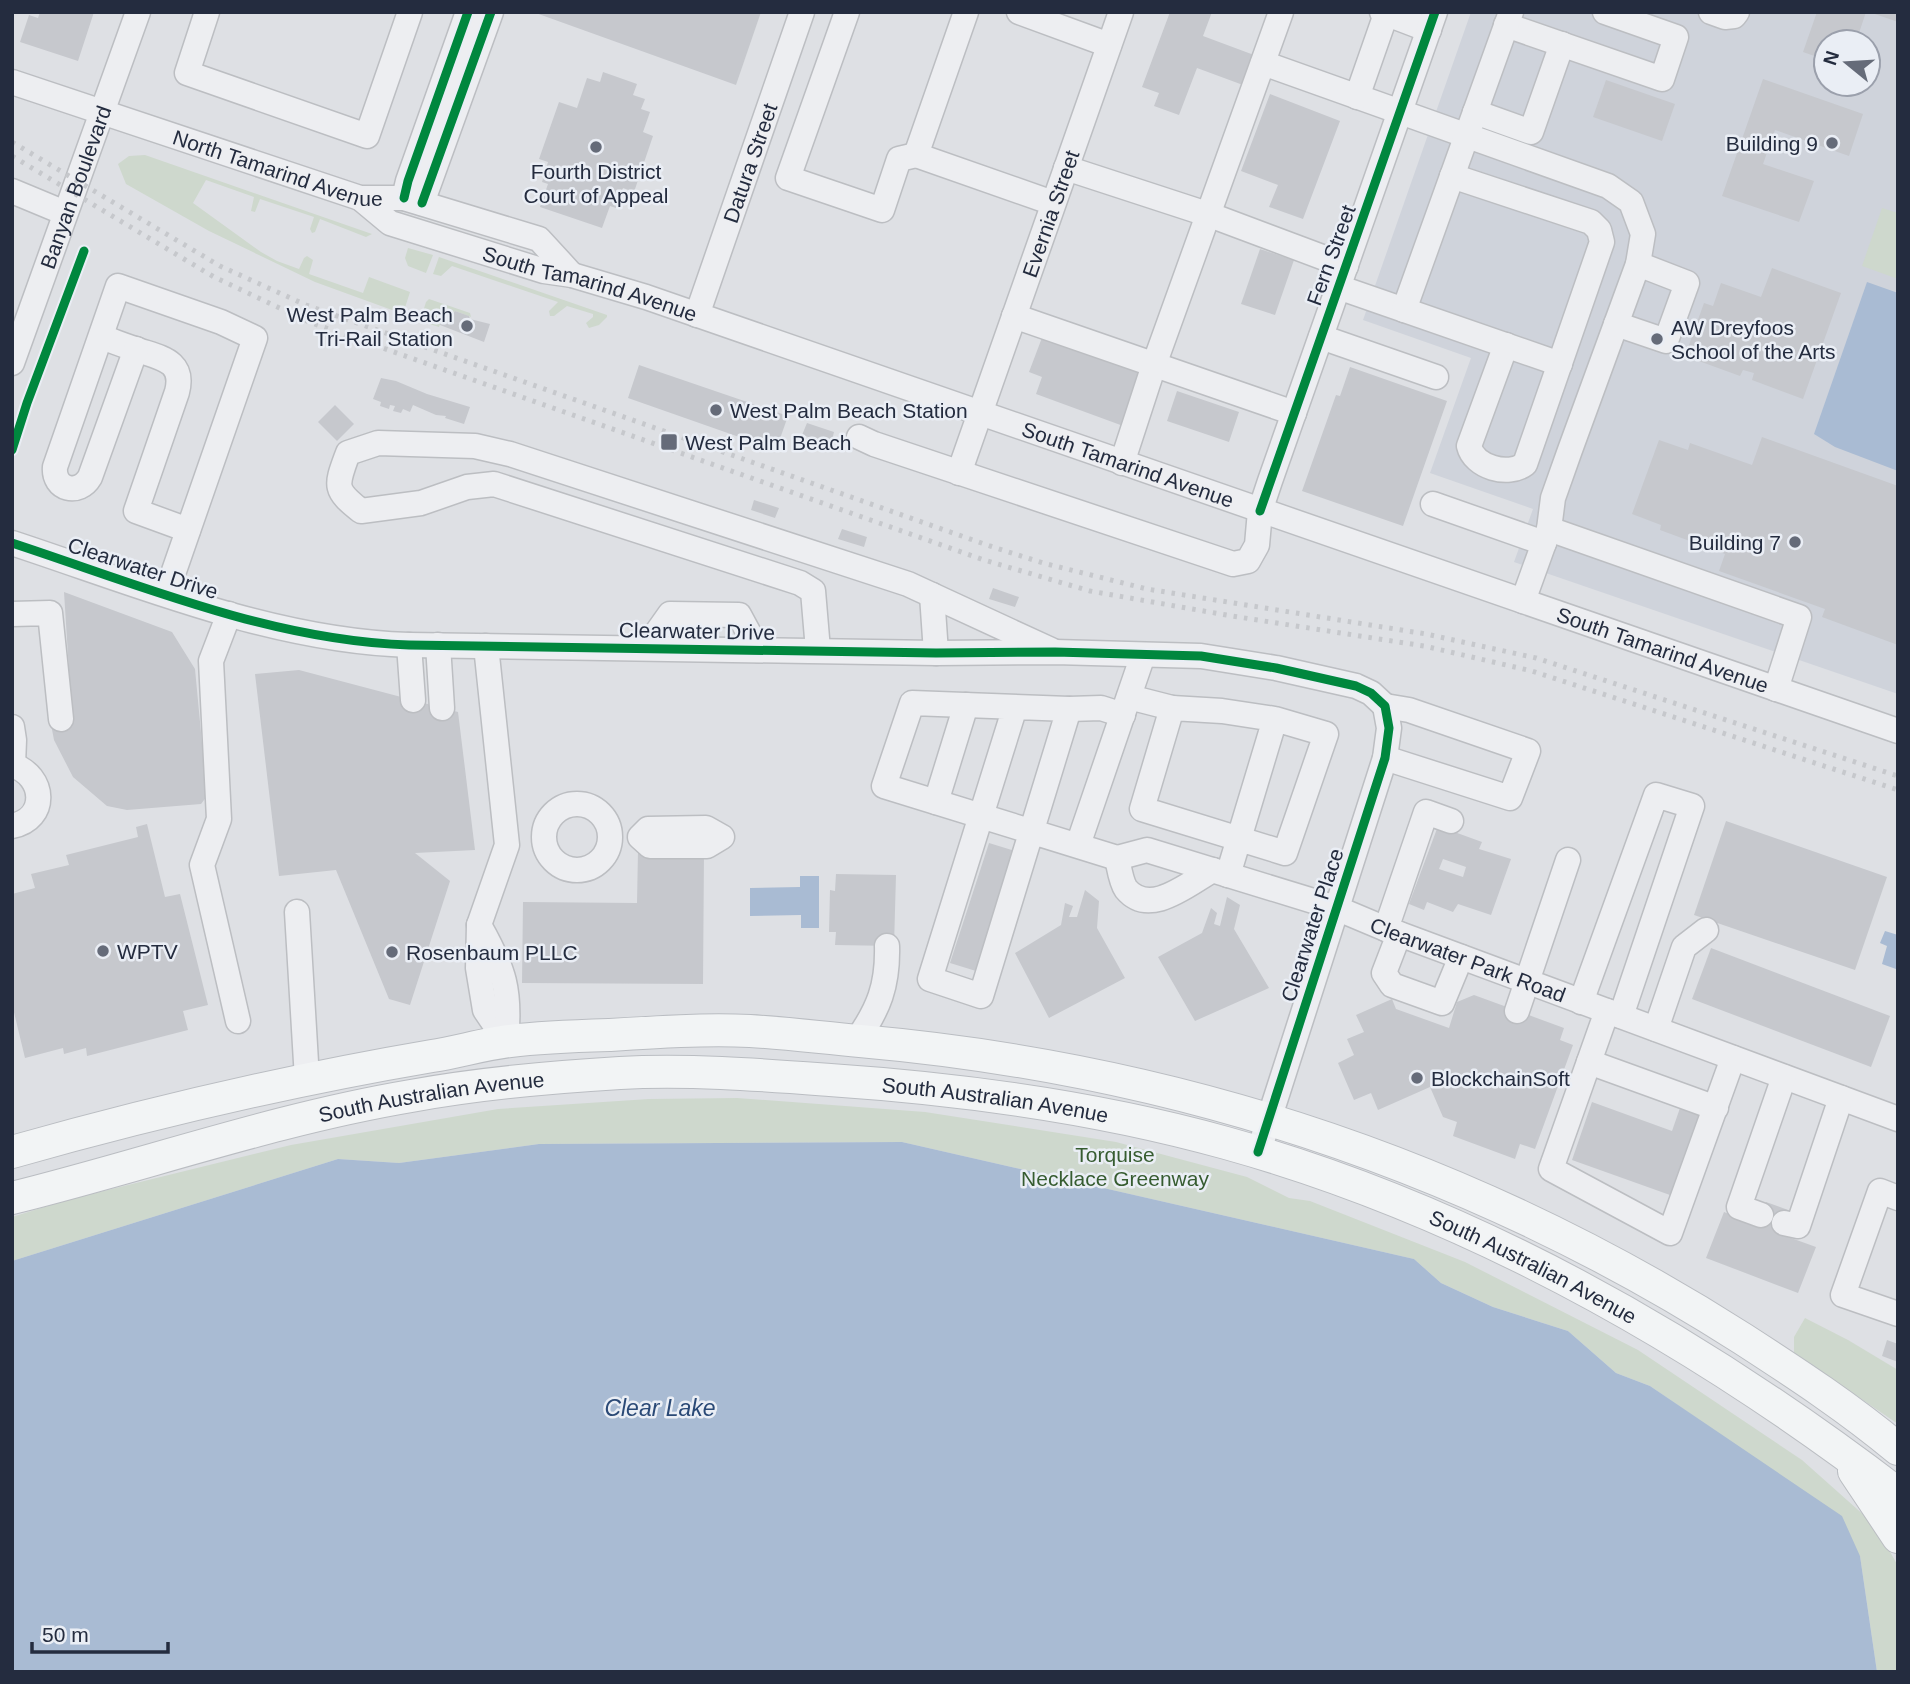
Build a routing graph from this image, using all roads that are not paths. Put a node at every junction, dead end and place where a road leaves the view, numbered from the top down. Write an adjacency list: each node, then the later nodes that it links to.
1 (138, 12): 24 (street, Banyan Boulevard)
2 (207, 12): 3 (street)
3 (410, 12)
4 (468, 12): 33 (street)
5 (491, 12): 33 (street)
6 (802, 12): 43 (street, Datura Street)
7 (847, 12): 28 (street)
8 (966, 12): 28 (street)
9 (1019, 12): 17 (street)
10 (1121, 12): 20 (street, Evernia Street)
11 (1281, 12): 21 (street)
12 (1605, 12): 19 (street)
13 (1711, 12): 14 (street)
14 (1737, 12)
15 (1384, 13): 18 (street); 23 (street)
16 (1509, 18): 19 (street); 26 (street)
17 (1059, 19): 20 (street)
18 (1432, 21): 25 (street, Fern Street)
19 (1562, 44): 26 (street)
20 (1109, 45): 29 (street, Evernia Street)
21 (1263, 63): 23 (street); 36 (street)
22 (12, 82): 24 (street, North Tamarind Avenue)
23 (1357, 97): 25 (street)
24 (103, 111): 32 (street, North Tamarind Avenue); 35 (street, Banyan Boulevard)
25 (1400, 112): 27 (street); 41 (street, Fern Street)
26 (1475, 112): 27 (street)
27 (1466, 136): 30 (street); 39 (street)
28 (916, 155): 34 (street)
29 (1066, 168): 34 (street, Evernia Street); 36 (street)
30 (1452, 176): 42 (street); 51 (street)
31 (12, 191): 35 (street)
32 (360, 198): 33 (street, North Tamarind Avenue); 38 (street, South Tamarind Avenue)
33 (413, 200): 37 (street, North Tamarind Avenue)
34 (1054, 203): 44 (street, Evernia Street)
35 (65, 213): 50 (street, Banyan Boulevard)
36 (1210, 215): 41 (street); 52 (street)
37 (479, 220): 38 (street); 40 (street, North Tamarind Avenue)
38 (408, 228): 40 (street, South Tamarind Avenue)
39 (1638, 264): 45 (street); 45 (street)
40 (572, 275): 43 (street, South Tamarind Avenue)
41 (1342, 276): 42 (street); 47 (street, Fern Street)
42 (1404, 310): 48 (street)
43 (697, 314): 55 (street, South Tamarind Avenue)
44 (1014, 316): 52 (street); 55 (street, Evernia Street)
45 (1616, 324): 62 (street)
46 (101, 337): 49 (street); 49 (street); 61 (street)
47 (1321, 337): 53 (street); 54 (street, Fern Street)
48 (1506, 345): 51 (street); 51 (street)
49 (136, 349): 61 (street)
50 (12, 363)
51 (1560, 364)
52 (1154, 365): 54 (street); 57 (street)
53 (1436, 377)
54 (1294, 413): 60 (street, Fern Street)
55 (979, 414): 57 (street, South Tamarind Avenue); 58 (street, Evernia Street)
56 (859, 437): 58 (street, Fern Street)
57 (1122, 463): 60 (street, South Tamarind Avenue)
58 (959, 473): 60 (street, Fern Street)
59 (1433, 504): 62 (street)
60 (1260, 511): 66 (street, South Tamarind Avenue)
61 (188, 530): 64 (street)
62 (1546, 536): 66 (street); 78 (street)
63 (12, 543): 64 (street, Clearwater Drive)
64 (166, 594): 68 (street, Clearwater Drive)
65 (932, 595): 74 (street); 75 (street); 76 (street)
66 (1523, 601): 78 (street, South Tamarind Avenue)
67 (12, 614): 87 (street)
68 (229, 614): 69 (street, Clearwater Drive); 117 (street)
69 (409, 645): 70 (street, Clearwater Drive); 79 (street)
70 (438, 645): 71 (street, Clearwater Drive); 84 (street)
71 (486, 646): 72 (street, Clearwater Drive); 100 (street)
72 (646, 648): 73 (street, Clearwater Drive); 73 (street)
73 (758, 649): 74 (street, Clearwater Drive)
74 (818, 650): 76 (street, Clearwater Drive)
75 (1055, 652): 76 (street, Clearwater Drive); 77 (street, Clearwater Drive)
76 (936, 653)
77 (1143, 655): 81 (street); 82 (street, Clearwater Drive)
78 (1776, 689): 90 (street, South Tamarind Avenue)
79 (413, 700)
80 (966, 705): 83 (street, Clearwater Park Road); 93 (street); 93 (street, Clearwater Park Road)
81 (1126, 706): 85 (street, Clearwater Park Road); 86 (street, Clearwater Park Road); 103 (street)
82 (1385, 706): 91 (street, Clearwater Place); 91 (street)
83 (1015, 707): 86 (street, Clearwater Park Road); 94 (street)
84 (442, 708)
85 (1172, 708): 88 (street, Clearwater Park Road); 102 (street)
86 (1069, 709): 97 (street)
87 (61, 719)
88 (1275, 719): 102 (street); 102 (street, Clearwater Park Road)
89 (12, 727): 92 (street)
90 (1898, 731)
91 (1385, 758): 107 (street, Clearwater Place)
92 (12, 765): 96 (street)
93 (936, 802): 94 (street, Clearwater Park Road)
94 (981, 816): 97 (street, Clearwater Park Road); 97 (street)
95 (1451, 821): 110 (street)
96 (12, 826)
97 (1032, 832): 103 (street, Clearwater Park Road)
98 (544, 834): 99 (street); 99 (street); 100 (street)
99 (610, 834): 101 (street)
100 (506, 836): 119 (street)
101 (683, 837)
102 (1239, 840): 106 (street)
103 (1077, 845): 104 (street, Clearwater Park Road)
104 (1117, 858): 106 (street, Clearwater Park Road); 106 (street)
105 (1568, 860): 113 (street)
106 (1221, 872): 107 (street, Clearwater Park Road)
107 (1336, 908): 110 (street, Clearwater Park Road); 128 (street, Clearwater Place)
108 (297, 912): 124 (street)
109 (1706, 930): 118 (street)
110 (1392, 932): 112 (street, Clearwater Park Road); 112 (street)
111 (887, 946): 120 (street)
112 (1461, 957): 113 (street, Clearwater Park Road)
113 (1527, 982): 114 (street, Clearwater Park Road); 115 (street)
114 (1581, 1002): 116 (street, Clearwater Park Road); 116 (street)
115 (1517, 1010)
116 (1614, 1014): 118 (street, Clearwater Park Road); 122 (street)
117 (238, 1021)
118 (1656, 1029): 121 (street, Clearwater Park Road)
119 (506, 1041): 120 (main road, South Australian Avenue); 124 (main road, South Australian Avenue); 125 (main road)
120 (856, 1041): 128 (main road, South Australian Avenue)
121 (1733, 1058): 123 (street, Clearwater Park Road); 127 (street)
122 (1589, 1062): 127 (street); 127 (street)
123 (1784, 1077): 126 (street, Clearwater Park Road); 126 (street)
124 (307, 1079): 130 (main road, South Australian Avenue)
125 (506, 1084): 131 (main road, South Australian Avenue); 132 (main road, South Australian Avenue)
126 (1841, 1098): 129 (street, Clearwater Park Road)
127 (1716, 1108)
128 (1270, 1118): 131 (street, Clearwater Place); 135 (main road, South Australian Avenue)
129 (1898, 1119)
130 (12, 1152)
131 (1258, 1152): 138 (main road, South Australian Avenue)
132 (12, 1198)
133 (1898, 1198): 134 (street)
134 (1898, 1314)
135 (1861, 1418): 136 (main road); 137 (main road, South Australian Avenue)
136 (1898, 1441)
137 (1898, 1449)
138 (1842, 1452): 139 (main road, South Australian Avenue); 140 (main road)
139 (1898, 1494)
140 (1898, 1537)

